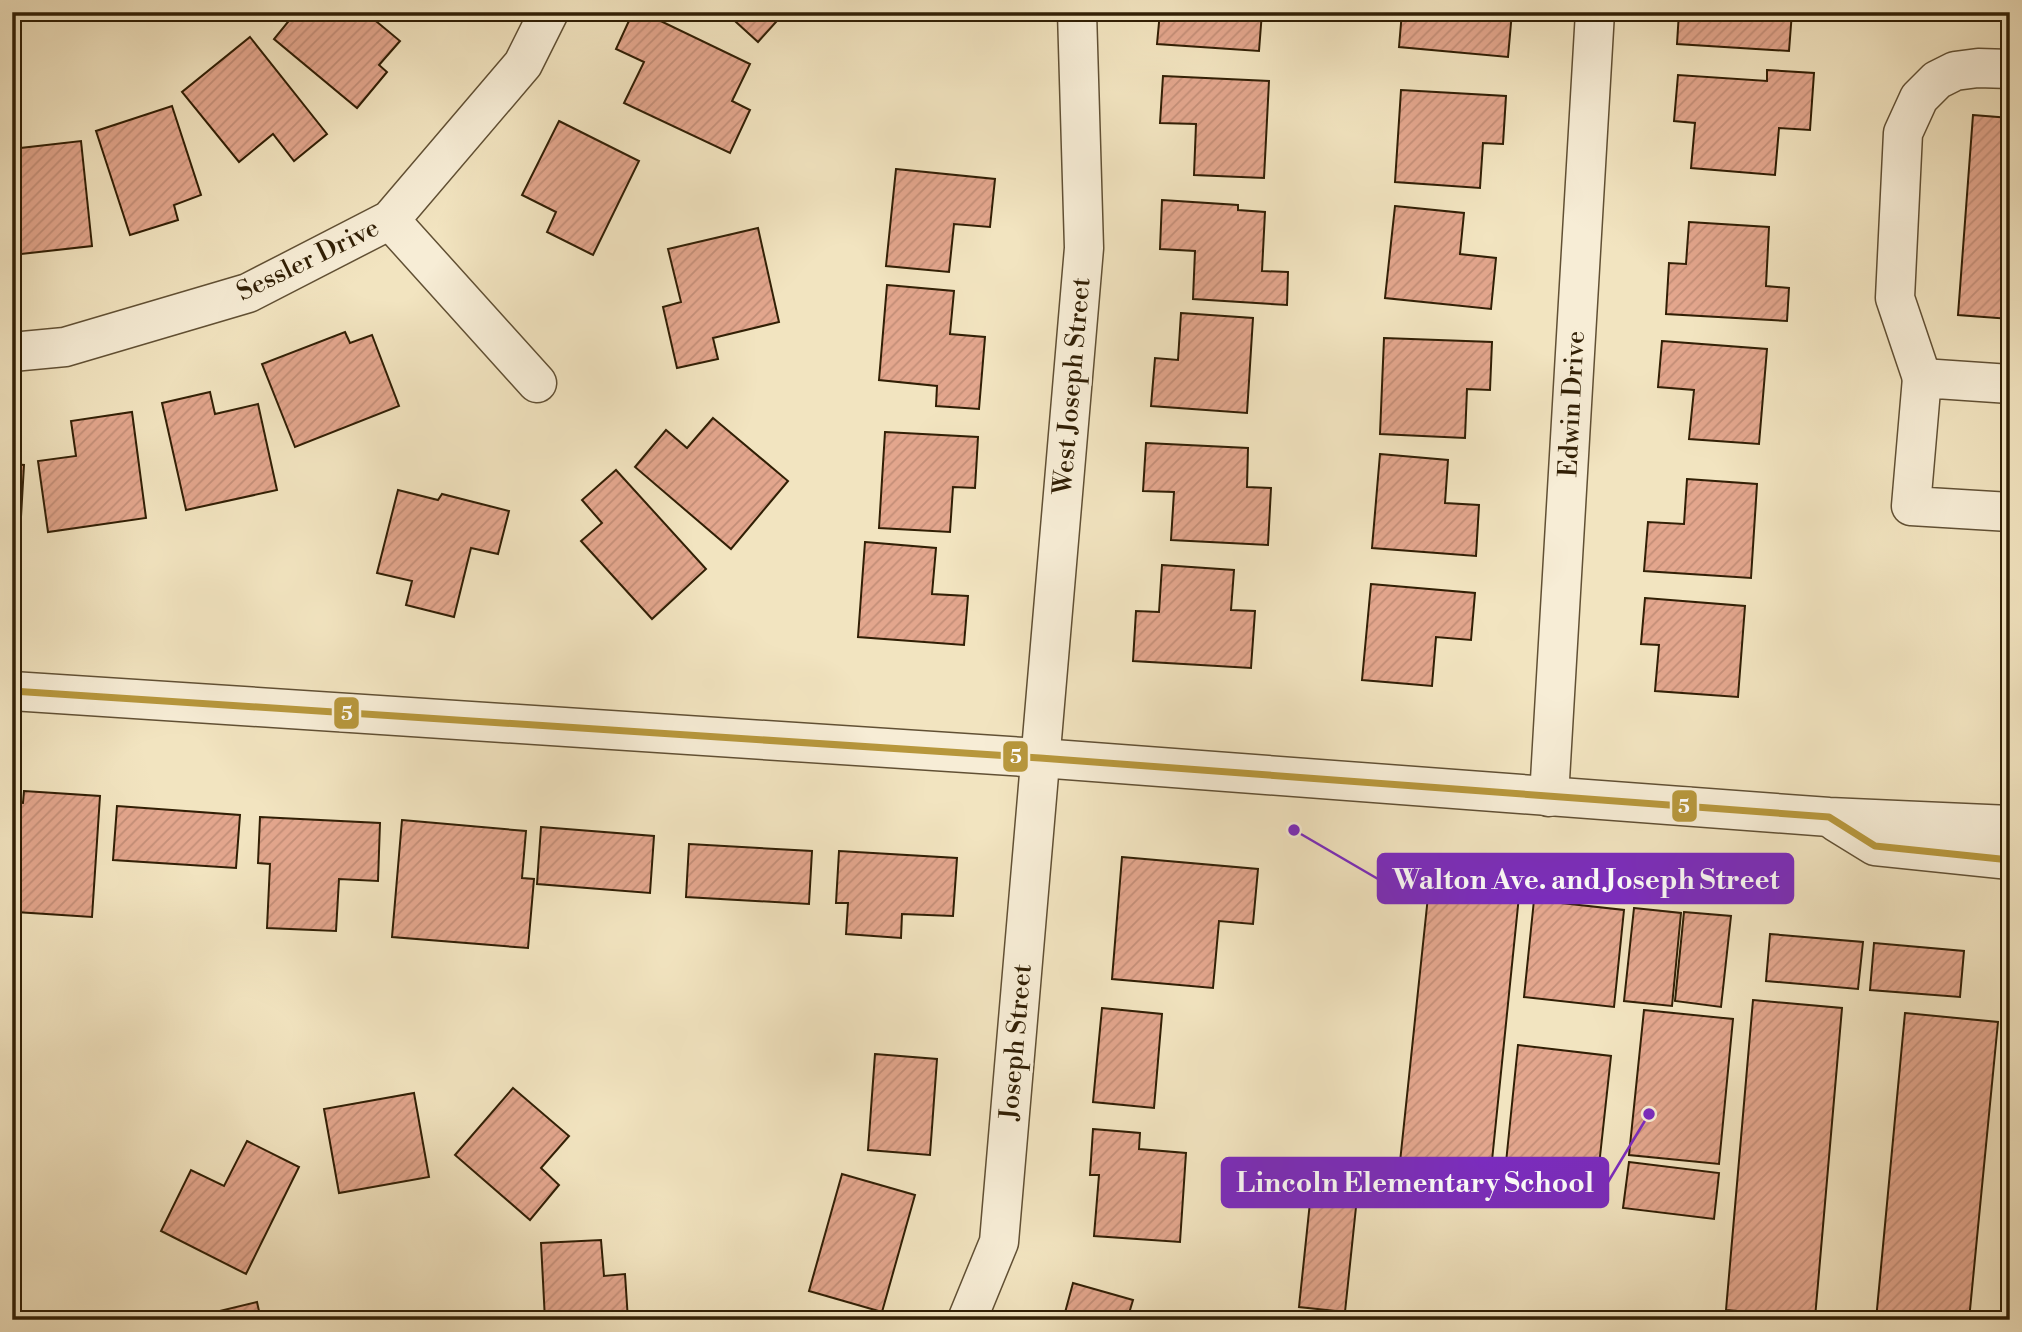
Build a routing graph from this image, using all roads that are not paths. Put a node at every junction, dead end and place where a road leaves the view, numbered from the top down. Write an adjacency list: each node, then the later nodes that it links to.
1 (549, 12): 5 (street, Sessler Drive)
2 (1077, 12): 12 (street, West Joseph Street)
3 (1595, 12): 13 (street, Edwin Drive)
4 (2010, 69): 7 (street)
5 (390, 220): 6 (street, Sessler Drive); 8 (street)
6 (12, 352)
7 (1922, 378): 9 (street); 10 (street)
8 (537, 383)
9 (2010, 384)
10 (2010, 512)
11 (12, 691): 12 (street)
12 (1040, 758): 13 (street); 18 (street, Joseph Street)
13 (1549, 797): 15 (street)
14 (2010, 803): 15 (street)
15 (1829, 817): 16 (street); 17 (street)
16 (2010, 825)
17 (2010, 860)
18 (967, 1320)

